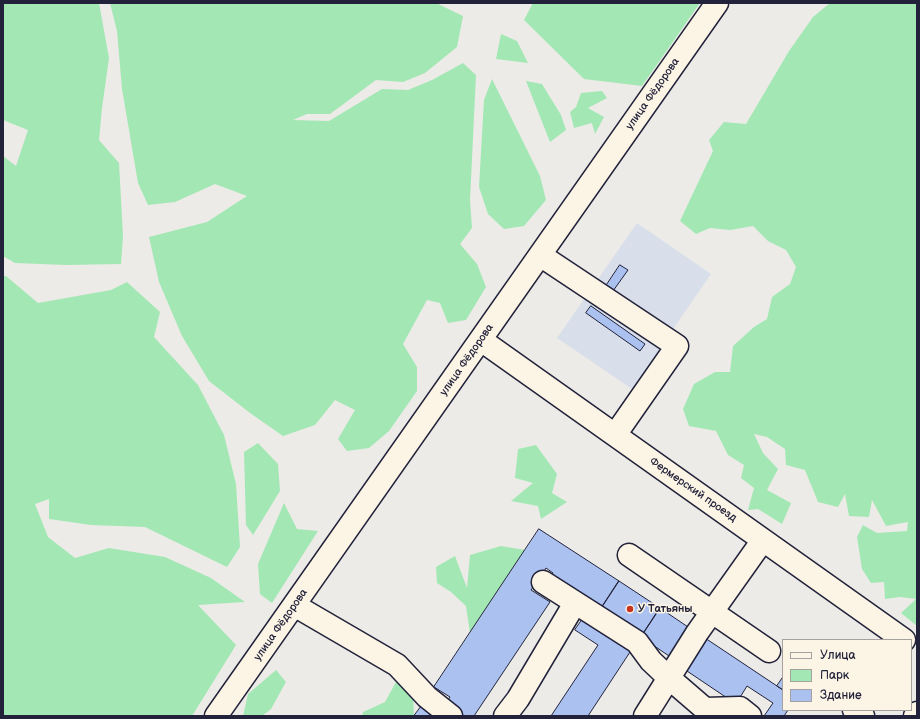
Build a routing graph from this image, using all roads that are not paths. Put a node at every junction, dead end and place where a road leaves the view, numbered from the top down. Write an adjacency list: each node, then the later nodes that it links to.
1 (717, 3): 2 (street, улица Фёдорова)
2 (540, 255): 3 (street, улица Фёдорова); 4 (street)
3 (481, 340): 4 (street, Фермерский проезд); 9 (street, улица Фёдорова)
4 (615, 435): 5 (street, Фермерский проезд)
5 (763, 540): 10 (street); 11 (street, Фермерский проезд)
6 (629, 555): 10 (street)
7 (544, 582): 8 (street)
8 (576, 603): 13 (street); 18 (street)
9 (294, 605): 16 (street, улица Фёдорова); 17 (street)
10 (712, 612): 12 (street); 13 (street)
11 (903, 639)
12 (769, 651)
13 (669, 678): 14 (street); 19 (street)
14 (706, 713): 20 (street)
15 (917, 713): 21 (street)
16 (216, 716)
17 (451, 716)
18 (505, 716)
19 (645, 716)
20 (750, 716)
21 (915, 716)

